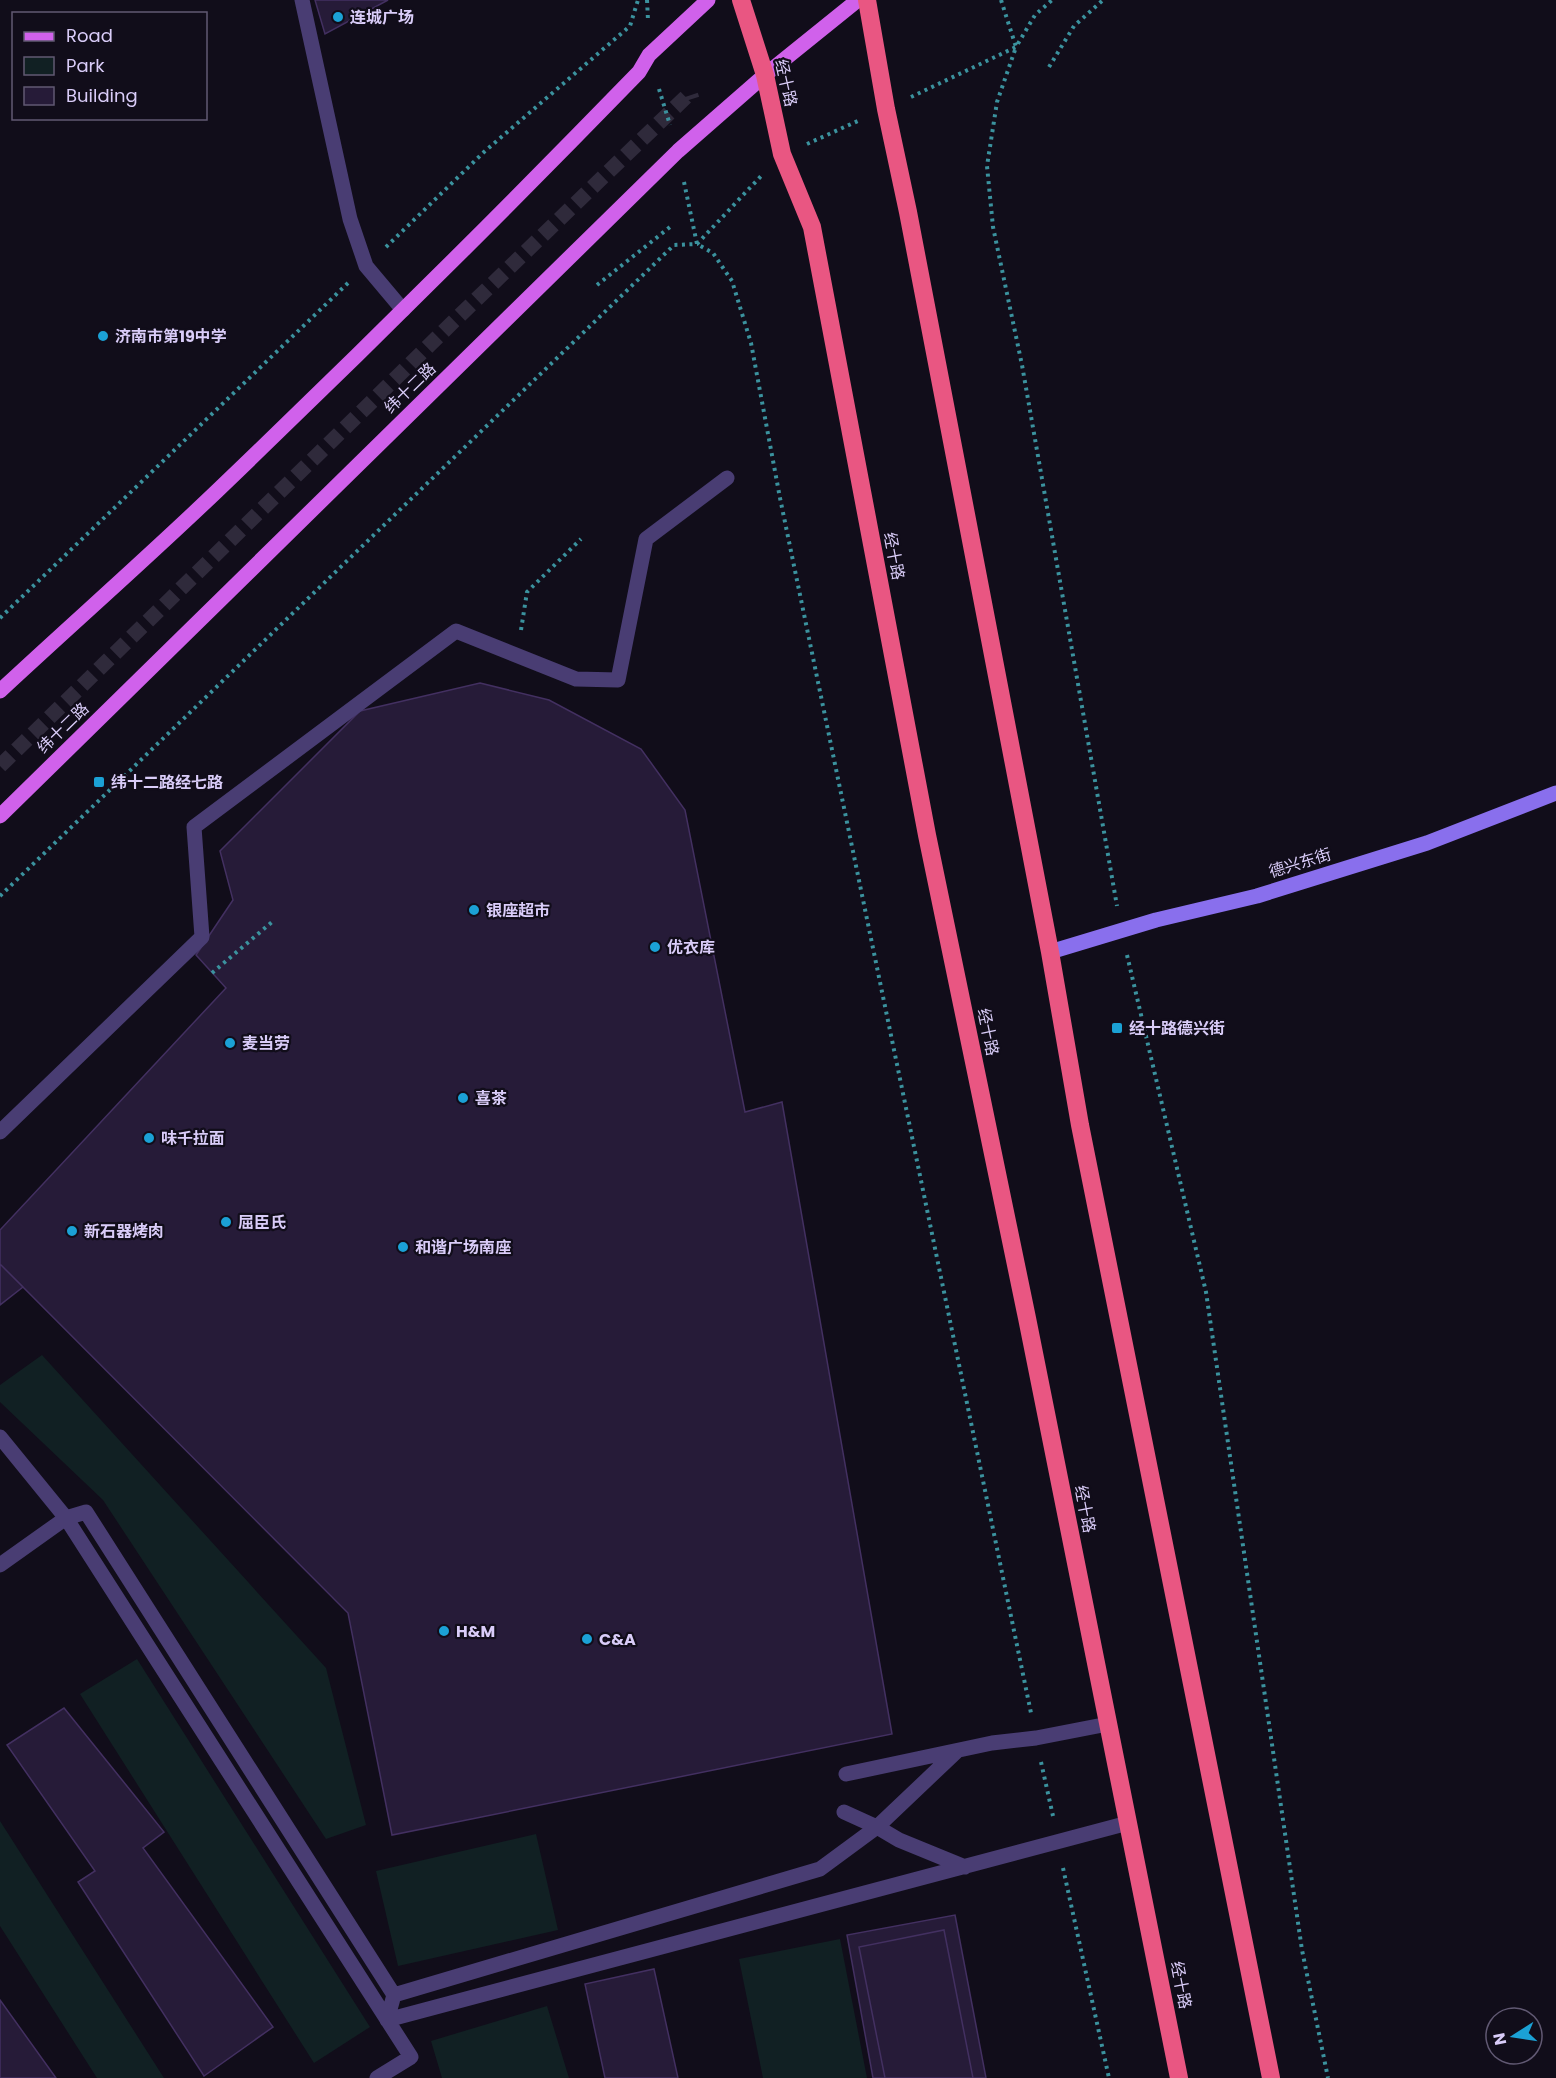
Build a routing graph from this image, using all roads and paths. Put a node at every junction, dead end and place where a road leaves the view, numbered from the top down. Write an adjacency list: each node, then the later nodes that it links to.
1 (302, 0): 20 (street)
2 (638, 0): 20 (path)
3 (647, 0): 12 (path)
4 (708, 0): 12 (main road)
5 (741, 0): 14 (highway, 经十路)
6 (858, 0): 14 (main road, 纬十二路)
7 (867, 0): 15 (highway)
8 (1001, 0): 11 (path)
9 (1052, 0): 11 (path)
10 (1103, 0): 13 (path)
11 (1016, 47): 15 (path); 32 (path)
12 (649, 55): 16 (path); 22 (main road)
13 (1049, 67)
14 (765, 75): 16 (main road, 纬十二路); 17 (highway, 经十路)
15 (886, 109): 17 (path); 33 (highway)
16 (678, 151): 19 (path); 29 (main road, 纬十二路)
17 (782, 154): 19 (path); 39 (highway, 经十路)
18 (670, 227): 21 (path)
19 (697, 244): 30 (path); 40 (path)
20 (366, 266): 22 (street); 25 (path)
21 (597, 285)
22 (404, 310): 27 (main road)
23 (727, 478): 26 (street)
24 (581, 539): 26 (path)
25 (0, 618)
26 (516, 655): 35 (street)
27 (0, 691)
28 (1556, 793): 32 (street, 德兴东街)
29 (0, 816)
30 (0, 897)
31 (272, 922): 34 (path)
32 (1121, 930): 33 (street, 德兴东街); 54 (path)
33 (1050, 952): 53 (highway)
34 (212, 973)
35 (0, 1132)
36 (0, 1437): 37 (street)
37 (66, 1518): 38 (street); 48 (street); 49 (street)
38 (0, 1565)
39 (1108, 1724): 40 (street); 44 (highway, 经十路)
40 (1036, 1738): 41 (street); 46 (path)
41 (957, 1751): 42 (street); 45 (street)
42 (846, 1774)
43 (844, 1812): 45 (street)
44 (1128, 1824): 46 (street); 52 (highway, 经十路)
45 (877, 1827): 47 (street); 48 (street)
46 (1058, 1842): 47 (street); 51 (path)
47 (965, 1867): 49 (street)
48 (394, 1995): 49 (street)
49 (387, 2020): 50 (street)
50 (377, 2078)
51 (1109, 2078)
52 (1179, 2078)
53 (1270, 2078)
54 (1328, 2078)

